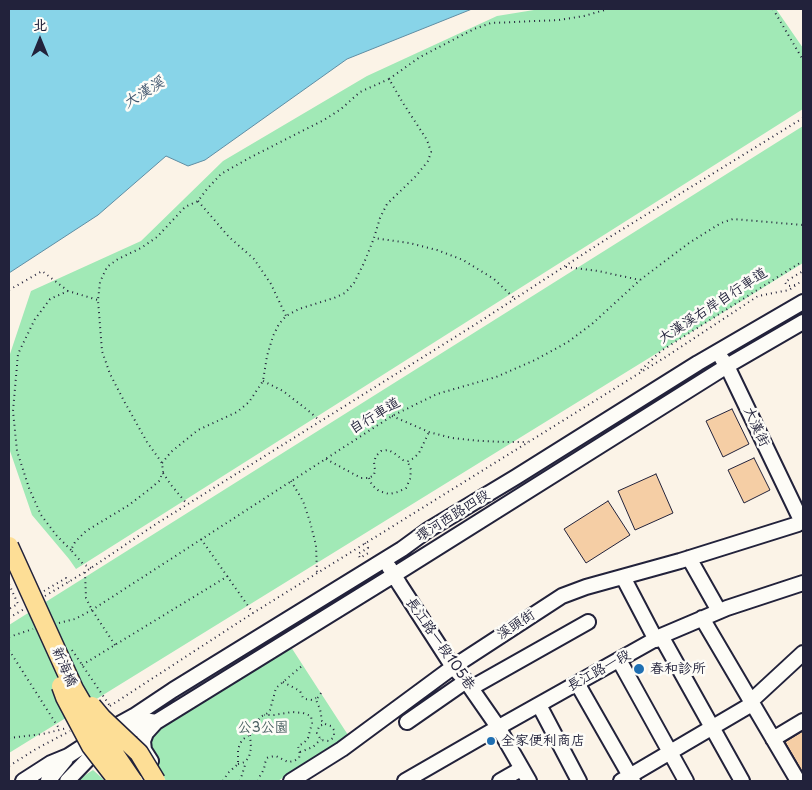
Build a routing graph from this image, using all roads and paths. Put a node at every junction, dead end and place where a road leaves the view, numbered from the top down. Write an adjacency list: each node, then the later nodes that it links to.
1 (608, 9): 4 (path)
2 (773, 9): 3 (path)
3 (803, 60)
4 (389, 79): 6 (path); 8 (path)
5 (803, 118): 10 (path)
6 (198, 201): 18 (path); 20 (path)
7 (803, 225): 12 (path, 自行車道)
8 (374, 238): 17 (path); 20 (path)
9 (803, 261): 24 (path, 大漢溪右岸自行車道)
10 (565, 266): 12 (path); 17 (path)
11 (803, 271): 14 (path)
12 (640, 280): 26 (path, 自行車道)
13 (803, 280): 14 (path)
14 (795, 285): 24 (path)
15 (9, 290): 16 (path)
16 (68, 291): 18 (path); 41 (path)
17 (515, 299): 27 (path)
18 (98, 300): 32 (path)
19 (803, 302): 22 (street, 環河西路四段)
20 (286, 316): 25 (path)
21 (803, 322): 23 (street, 環河西路四段)
22 (717, 352): 23 (street, 大漢街); 44 (street, 環河西路四段)
23 (727, 366): 37 (street, 大漢街); 49 (street, 環河西路四段)
24 (638, 374): 29 (path)
25 (263, 381): 27 (path); 32 (path)
26 (392, 416): 28 (path); 30 (path, 自行車道)
27 (320, 421): 36 (path)
28 (429, 432): 29 (path); 31 (path)
29 (529, 442): 39 (path)
30 (326, 459): 34 (path); 35 (path, 自行車道)
31 (408, 461): 34 (path); 34 (path)
32 (162, 463): 33 (path)
33 (163, 472): 36 (path); 41 (path)
34 (370, 478)
35 (291, 481): 38 (path, 自行車道); 48 (path)
36 (187, 504): 46 (path)
37 (772, 533): 43 (street, 溪頭街)
38 (201, 539): 50 (path); 59 (path, 自行車道)
39 (365, 543): 42 (path); 48 (path)
40 (9, 546): 74 (main road, 新海橋, bridge)
41 (71, 550): 46 (path)
42 (370, 552)
43 (689, 558): 51 (street, 溪頭街); 60 (street)
44 (385, 559): 49 (street, 長江路一段105巷); 98 (street, 環河西路四段)
45 (9, 567): 115 (main road, 新海橋, bridge)
46 (91, 568): 47 (path)
47 (85, 572): 52 (path); 59 (path)
48 (317, 573): 61 (path)
49 (394, 575): 77 (street, 長江路一段105巷); 89 (street, 環河西路四段)
50 (228, 576): 61 (path); 69 (path)
51 (624, 577): 68 (street); 77 (street, 溪頭街)
52 (69, 582): 55 (path); 56 (path)
53 (803, 583): 60 (street, 長江路一段)
54 (9, 584): 58 (path)
55 (43, 591)
56 (43, 598)
57 (26, 608): 62 (path)
58 (9, 609)
59 (92, 610): 65 (path, 自行車道); 69 (path)
60 (719, 611): 63 (street, 長江路一段)
61 (253, 613): 85 (path)
62 (9, 618)
63 (702, 618): 68 (street, 長江路一段); 83 (street)
64 (588, 622): 80 (street)
65 (54, 624)
66 (39, 628): 67 (path)
67 (9, 637)
68 (658, 638): 73 (street, 長江路一段); 93 (street)
69 (115, 645): 75 (path)
70 (71, 649): 75 (path)
71 (9, 650): 96 (path)
72 (803, 653): 83 (street)
73 (619, 660): 79 (street, 長江路一段); 103 (street)
74 (64, 665): 116 (main road, 新海橋, bridge); 118 (main road, bridge)
75 (82, 665): 85 (path)
76 (303, 665): 78 (path)
77 (453, 667): 80 (street, 長江路一段105巷); 123 (street, 溪頭街)
78 (283, 682): 82 (path); 87 (path)
79 (577, 683): 84 (street, 長江路一段); 111 (street)
80 (469, 685): 90 (street); 92 (street, 長江路一段105巷)
81 (321, 692): 82 (path)
82 (316, 698): 91 (path)
83 (751, 703): 93 (street); 101 (street)
84 (539, 705): 92 (street, 長江路一段); 125 (street)
85 (110, 706): 86 (path)
86 (107, 708)
87 (264, 715): 97 (path); 102 (path)
88 (803, 721): 101 (street)
89 (156, 722): 98 (street, 環河西路四段); 119 (street)
90 (407, 722)
91 (325, 724): 100 (path); 100 (path)
92 (498, 727): 108 (street, 長江路一段105巷); 110 (street, 長江路一段)
93 (712, 727): 103 (street); 127 (street)
94 (68, 728): 96 (path)
95 (76, 728): 107 (path)
96 (60, 730): 99 (path)
97 (250, 734): 105 (path); 106 (path)
98 (109, 737): 104 (street); 114 (street); 117 (street)
99 (9, 738)
100 (321, 739): 102 (path)
101 (773, 739): 109 (street)
102 (300, 752): 122 (path)
103 (670, 753): 111 (street); 126 (street)
104 (68, 756): 112 (street); 113 (street)
105 (247, 760): 106 (path); 121 (path)
106 (238, 764): 120 (path)
107 (9, 766)
108 (525, 775): 124 (street)
109 (799, 777)
110 (409, 780)
111 (628, 780)
112 (23, 781)
113 (48, 781)
114 (67, 781)
115 (118, 781)
116 (133, 781)
117 (143, 781)
118 (156, 781)
119 (163, 781)
120 (223, 781)
121 (240, 781)
122 (258, 781)
123 (292, 781)
124 (500, 781)
125 (579, 781)
126 (686, 781)
127 (742, 781)

